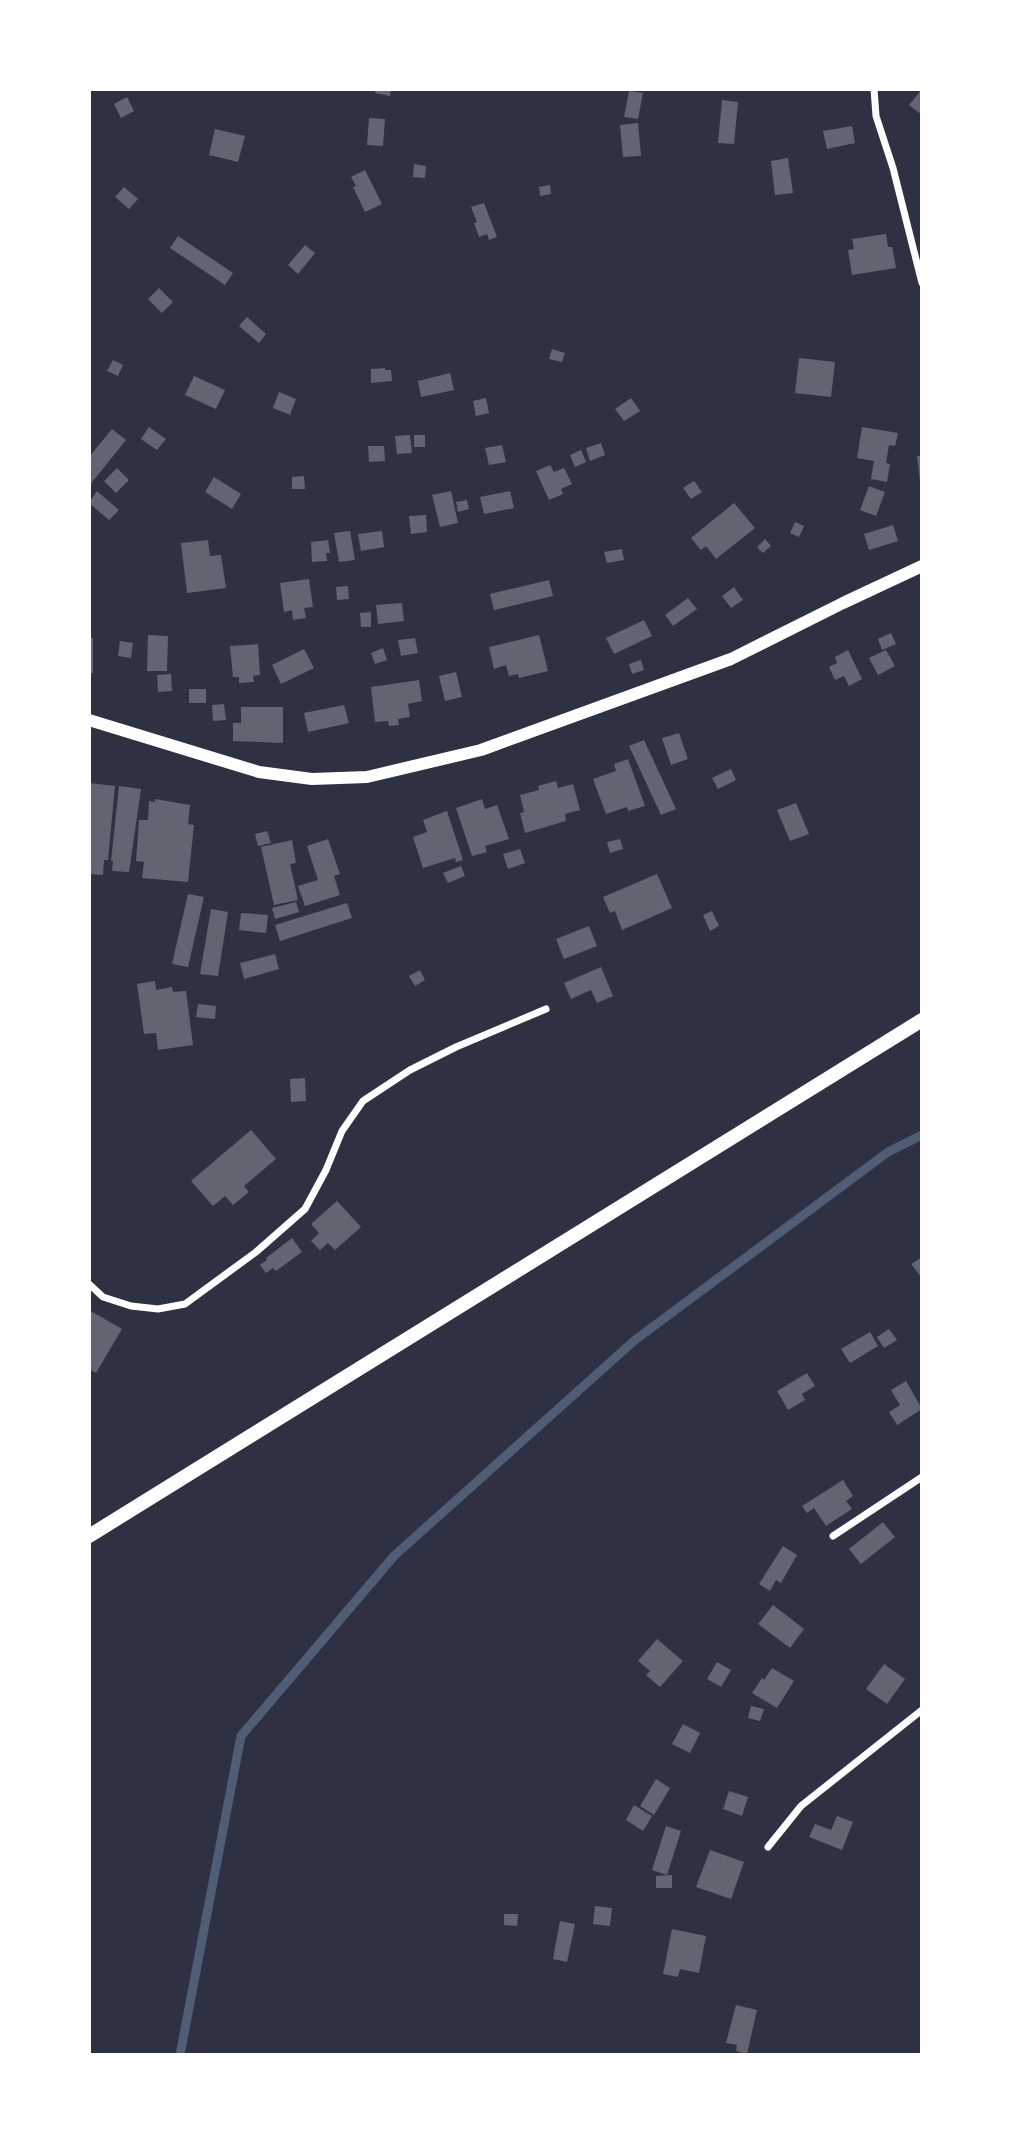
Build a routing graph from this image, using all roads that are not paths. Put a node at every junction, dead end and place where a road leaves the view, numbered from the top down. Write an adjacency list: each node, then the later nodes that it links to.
1 (874, 89): 2 (street)
2 (922, 281)
3 (922, 566): 4 (street)
4 (89, 720)
5 (546, 1009): 7 (street)
6 (922, 1020): 9 (main road)
7 (89, 1284)
8 (922, 1477): 10 (street)
9 (89, 1536)
10 (833, 1536)
11 (922, 1710): 12 (street)
12 (768, 1847)

